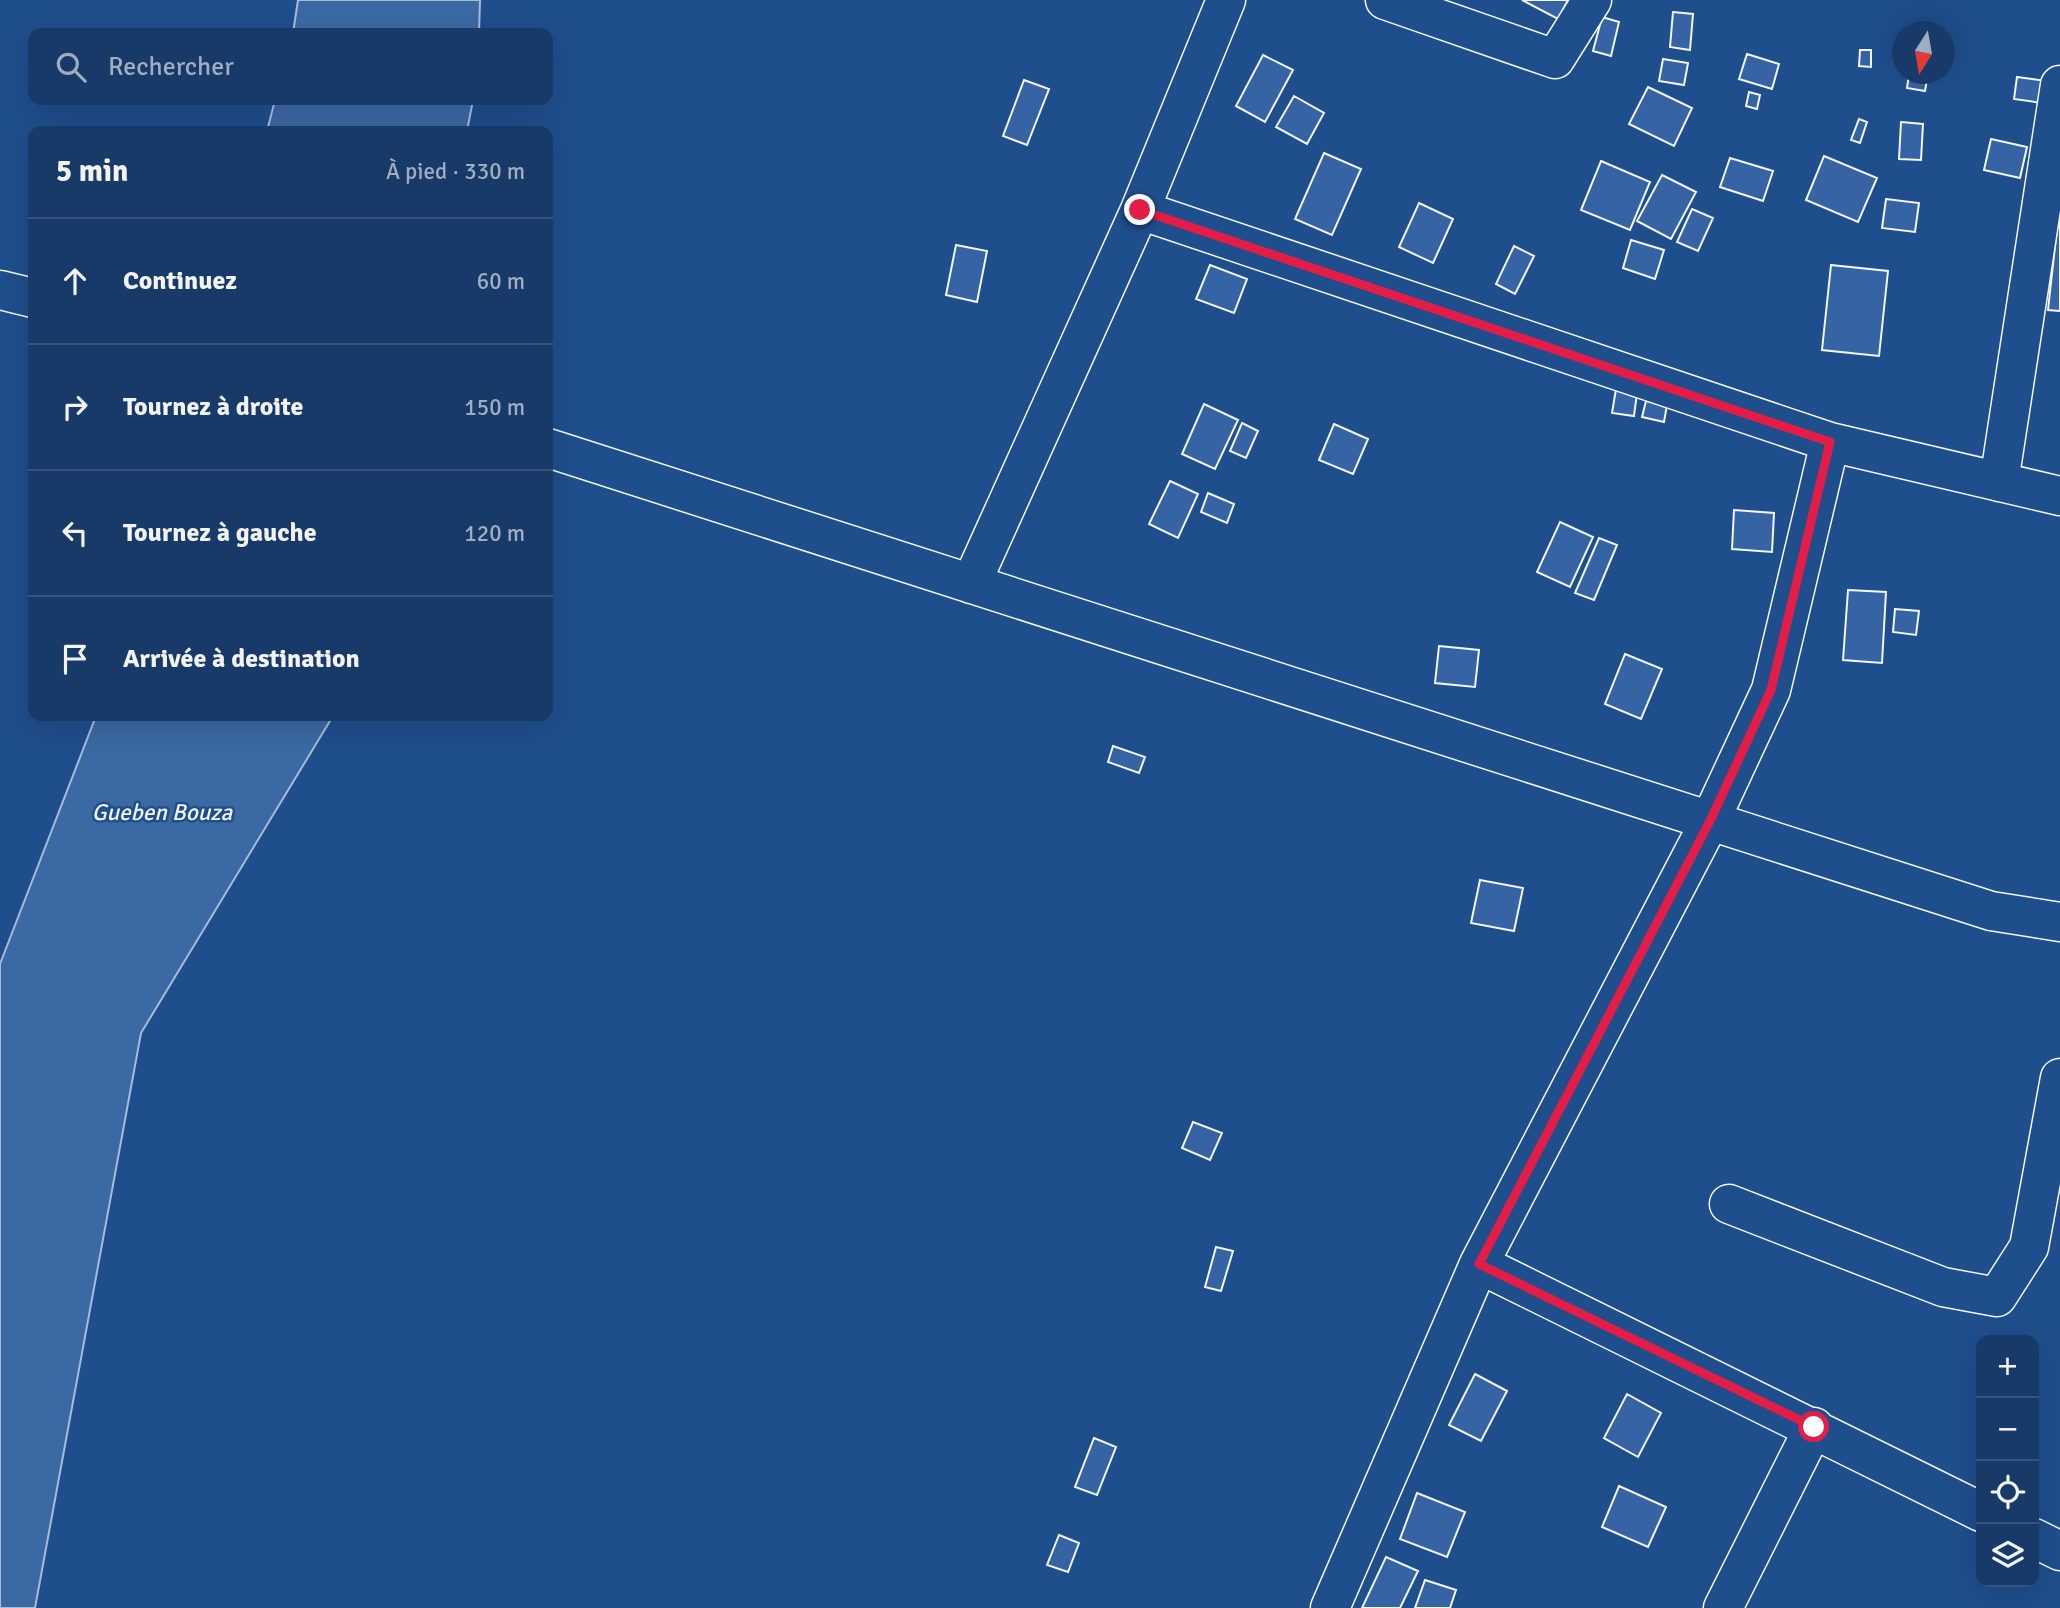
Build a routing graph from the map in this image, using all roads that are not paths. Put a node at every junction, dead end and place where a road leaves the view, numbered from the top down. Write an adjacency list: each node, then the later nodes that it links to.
1 (1226, 0): 5 (street)
2 (1385, 0): 3 (street)
3 (1592, 0)
4 (2060, 85): 10 (street)
5 (1140, 210): 8 (street); 12 (street)
6 (0, 290): 7 (street)
7 (28, 297)
8 (1830, 442): 10 (street); 13 (street)
9 (553, 450): 12 (street)
10 (1998, 482): 11 (street)
11 (2060, 496)
12 (971, 584): 13 (street)
13 (1710, 821): 14 (street); 17 (street)
14 (2060, 922)
15 (2060, 1078): 16 (street)
16 (1729, 1204)
17 (1479, 1264): 18 (street); 22 (street)
18 (1814, 1427): 19 (street); 23 (street)
19 (1976, 1509)
20 (2039, 1540): 21 (street)
21 (2060, 1551)
22 (1331, 1608)
23 (1723, 1608)

